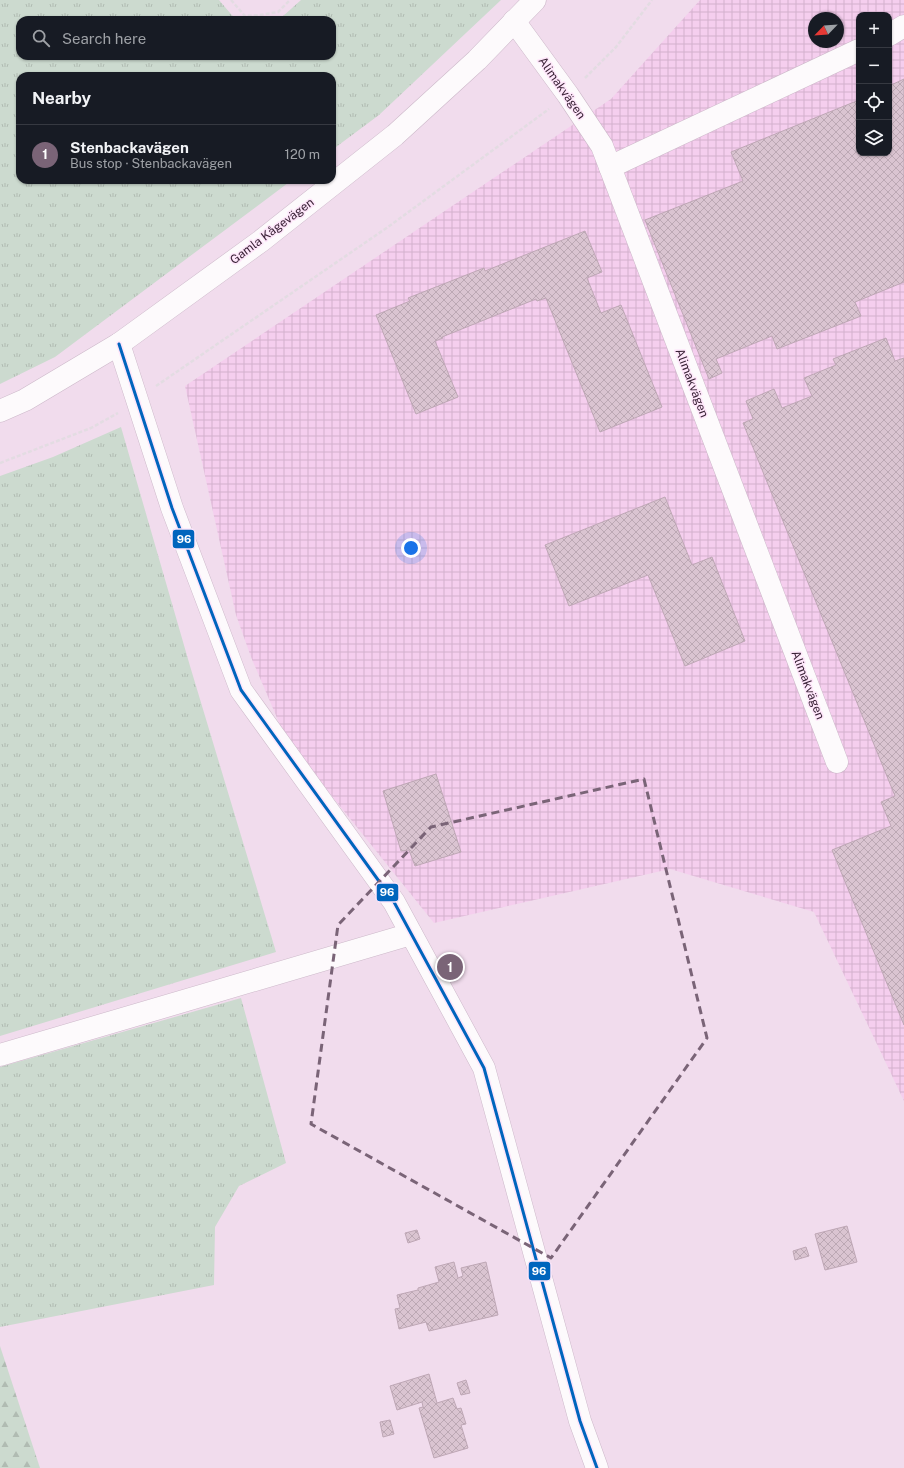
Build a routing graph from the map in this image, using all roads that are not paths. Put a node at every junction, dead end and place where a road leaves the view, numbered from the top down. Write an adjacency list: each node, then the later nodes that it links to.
1 (535, 0): 2 (street, Gamla Kågevägen)
2 (514, 21): 6 (street, Alimakvägen); 7 (street, Gamla Kågevägen)
3 (904, 26): 4 (street)
4 (892, 33)
5 (856, 51): 6 (street)
6 (610, 167): 11 (street, Alimakvägen)
7 (336, 181)
8 (332, 184): 9 (street, Gamla Kågevägen)
9 (119, 344): 10 (street, Gamla Kågevägen); 12 (street)
10 (0, 412)
11 (838, 762)
12 (411, 934): 13 (street); 14 (street)
13 (0, 1055)
14 (597, 1468)

